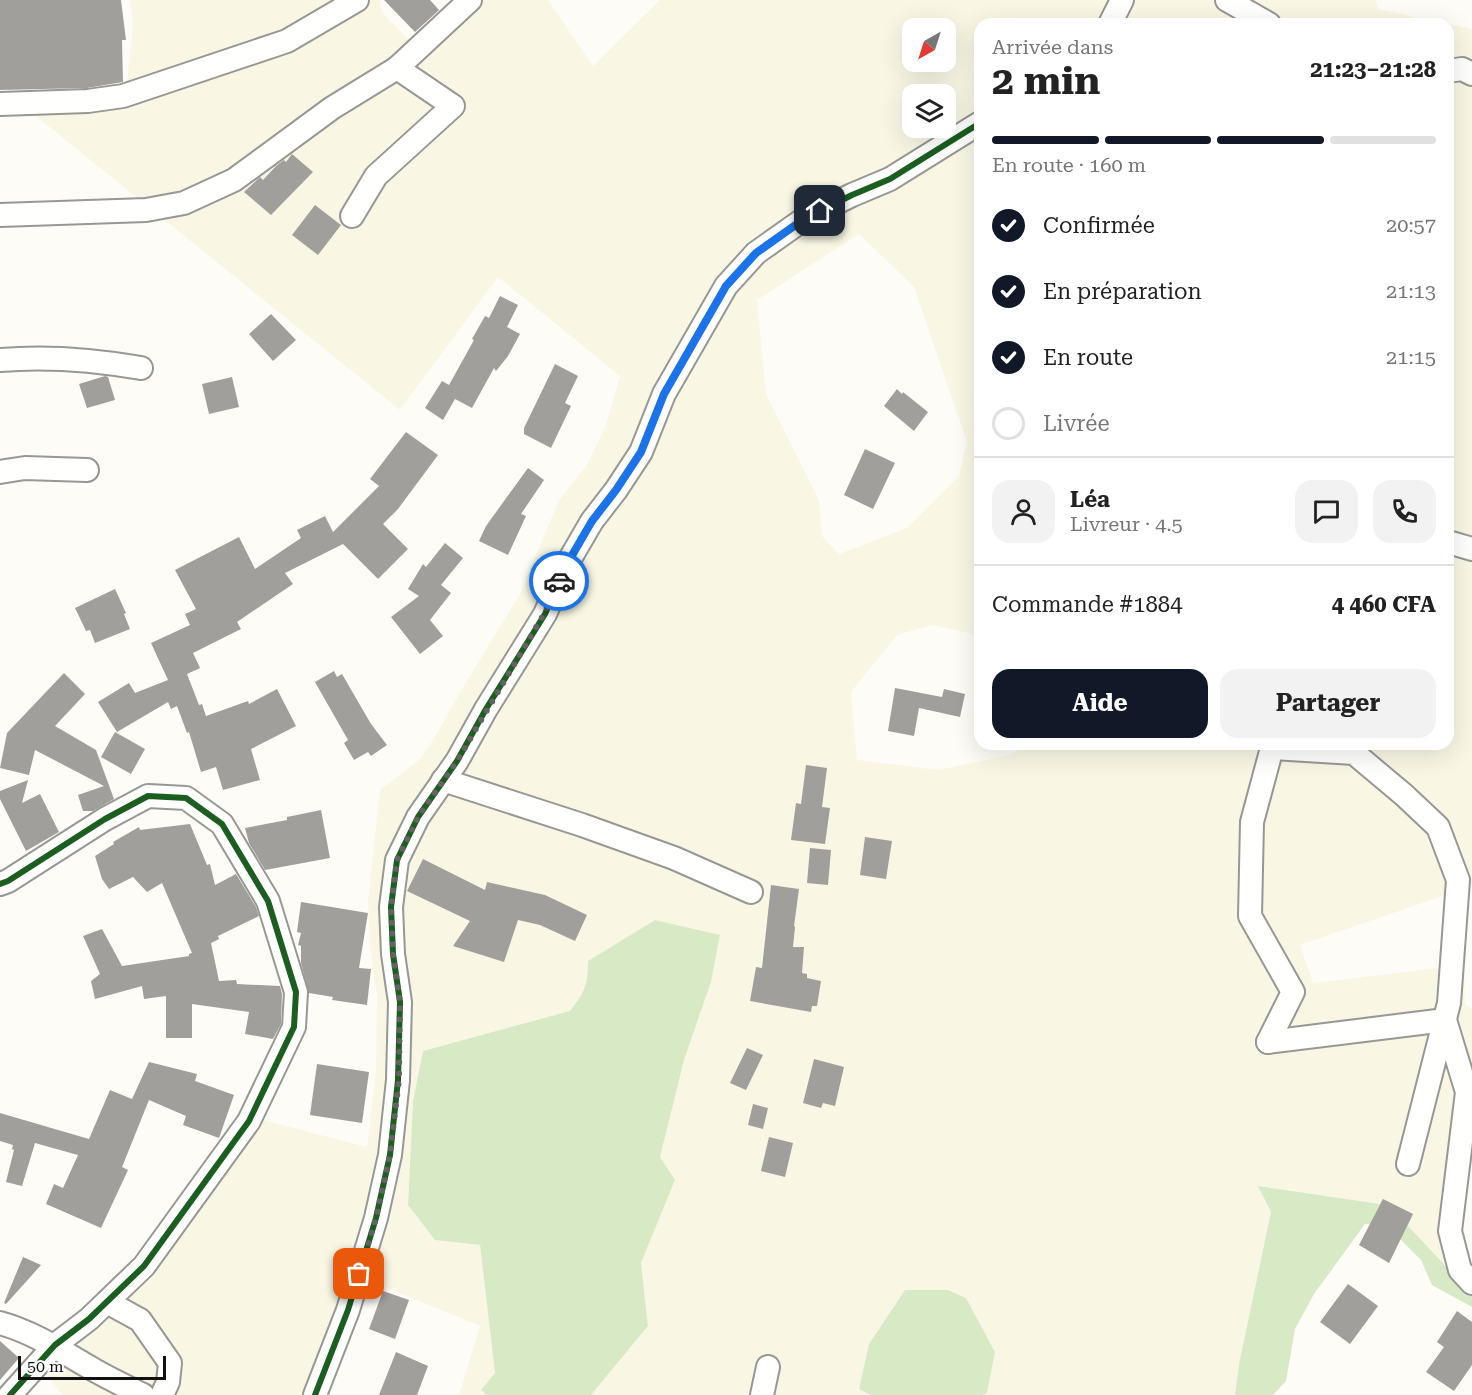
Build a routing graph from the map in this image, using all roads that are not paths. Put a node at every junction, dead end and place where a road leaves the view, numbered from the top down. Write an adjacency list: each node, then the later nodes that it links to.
1 (357, 0): 10 (street)
2 (470, 0): 7 (street)
3 (1122, 0): 5 (street)
4 (1227, 0): 6 (street)
5 (1113, 18)
6 (1258, 18)
7 (397, 68): 12 (street); 13 (street)
8 (1454, 70): 9 (street)
9 (1472, 74)
10 (0, 104)
11 (974, 127): 22 (street)
12 (0, 215)
13 (352, 216)
14 (0, 360): 15 (street)
15 (141, 368)
16 (87, 470): 17 (street)
17 (0, 472)
18 (1454, 544): 19 (street)
19 (1472, 549)
20 (1272, 750): 25 (street)
21 (1319, 750): 25 (street)
22 (443, 780): 24 (street); 36 (street)
23 (0, 884): 29 (street)
24 (751, 892)
25 (1445, 1020): 26 (street); 27 (street)
26 (1463, 1054): 28 (street)
27 (1408, 1164)
28 (1472, 1283)
29 (107, 1302): 31 (street); 35 (street)
30 (0, 1323): 31 (street)
31 (55, 1345): 33 (street); 34 (street)
32 (768, 1367): 37 (street)
33 (10, 1395)
34 (143, 1395)
35 (162, 1395)
36 (315, 1395)
37 (762, 1395)

